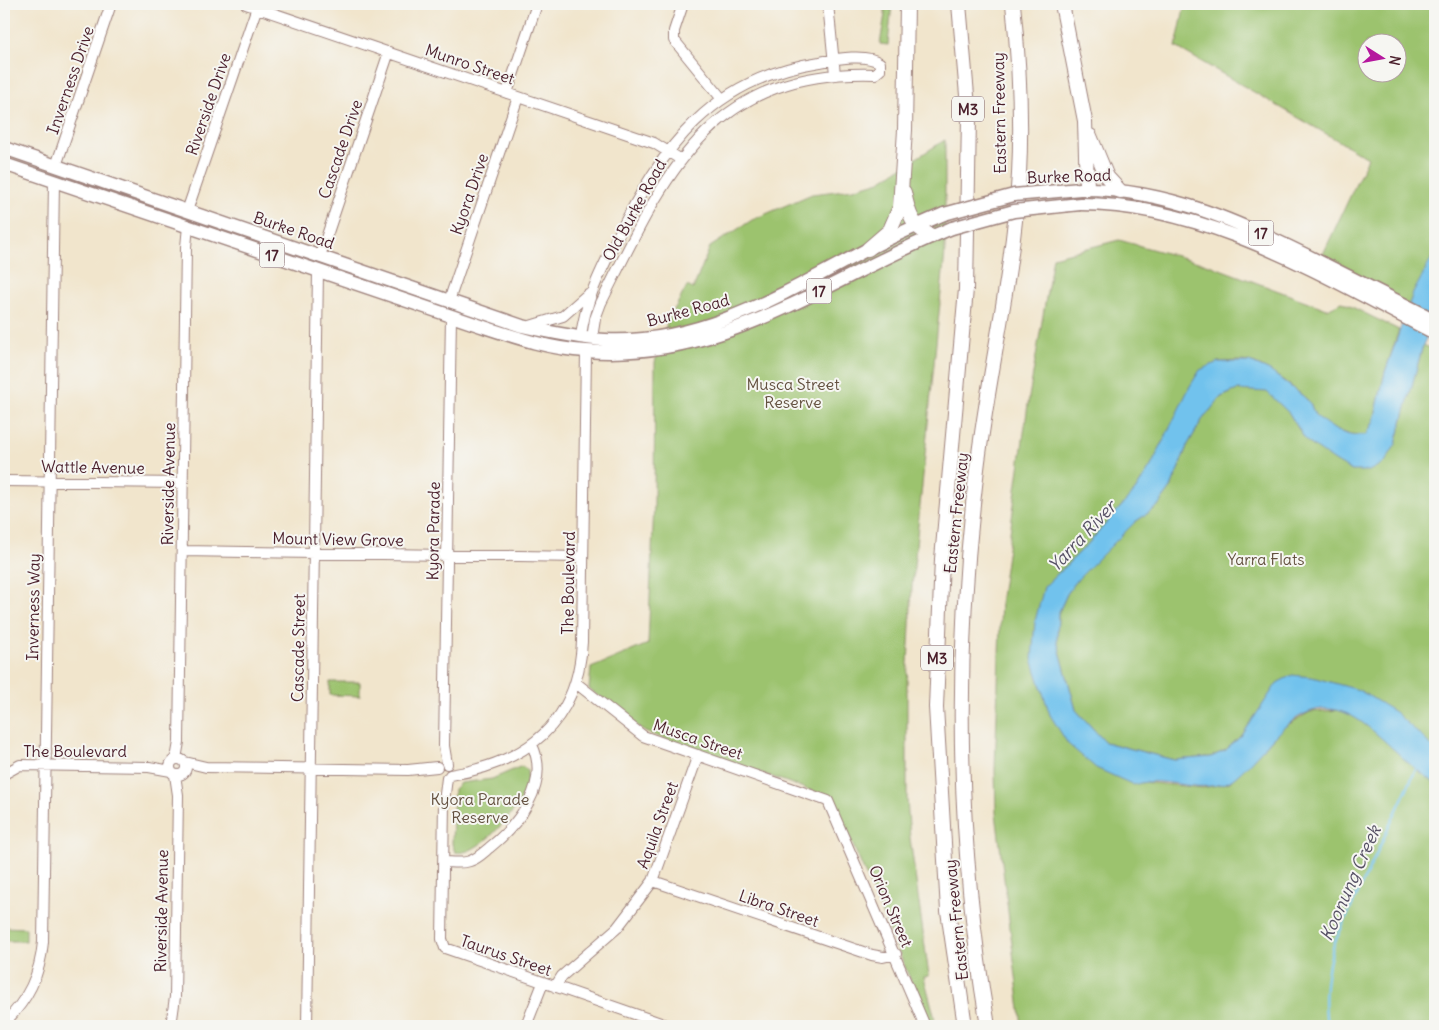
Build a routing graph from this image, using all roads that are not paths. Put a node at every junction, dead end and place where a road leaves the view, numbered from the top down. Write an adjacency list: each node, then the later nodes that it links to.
1 (111, 4): 22 (street, Inverness Drive)
2 (246, 4): 10 (street, Munro Street)
3 (537, 4): 14 (street)
4 (683, 4): 16 (street)
5 (828, 4): 12 (street)
6 (907, 4): 24 (highway)
7 (959, 4): 77 (highway, Eastern Freeway / M3)
8 (1013, 4): 78 (highway, Eastern Freeway / M3)
9 (1062, 4): 17 (highway)
10 (257, 7): 11 (street, Munro Street); 31 (street, Riverside Drive)
11 (389, 52): 14 (street, Munro Street); 37 (street, Cascade Drive)
12 (833, 60): 13 (street); 13 (street, Old Burke Road); 16 (street, Old Burke Road)
13 (835, 74): 20 (street, Old Burke Road)
14 (507, 93): 15 (street, Munro Street)
15 (518, 96): 19 (street, Munro Street); 43 (street, Kyora Drive)
16 (722, 99): 19 (street, Old Burke Road)
17 (1085, 121): 26 (highway); 27 (highway)
18 (4, 148): 22 (main road, Burke Road / 17)
19 (668, 151): 20 (street, Munro Street); 41 (street, Old Burke Road)
20 (680, 159): 48 (street, Old Burke Road)
21 (4, 164): 23 (main road, Burke Road / 17)
22 (56, 166): 25 (main road, Burke Road / 17)
23 (54, 181): 28 (main road, Burke Road / 17); 51 (street, Inverness Way)
24 (903, 184): 34 (highway); 36 (highway)
25 (116, 185): 28 (main road); 31 (main road, Burke Road / 17)
26 (1084, 189): 27 (main road, Burke Road / 17); 30 (main road); 34 (main road, Burke Road / 17, bridge)
27 (1120, 191): 29 (main road, Burke Road / 17)
28 (111, 200): 33 (main road, Burke Road / 17)
29 (1178, 202): 32 (main road); 39 (main road, Burke Road / 17)
30 (1083, 204): 32 (main road, Burke Road / 17); 35 (main road, Burke Road / 17, bridge)
31 (188, 211): 37 (main road, Burke Road / 17)
32 (1180, 218): 39 (main road, Burke Road / 17)
33 (188, 226): 38 (main road, Burke Road / 17); 52 (street, Riverside Avenue)
34 (916, 226): 35 (highway); 36 (main road, Burke Road / 17)
35 (932, 236): 49 (main road, Burke Road / 17)
36 (868, 249): 48 (main road, Burke Road / 17)
37 (320, 256): 40 (main road, Burke Road / 17)
38 (318, 271): 42 (main road, Burke Road / 17); 54 (street, Cascade Street)
39 (1337, 277): 45 (main road, 17); 47 (main road, 17)
40 (389, 280): 42 (main road); 43 (main road, Burke Road / 17)
41 (591, 291): 46 (street, Old Burke Road); 48 (street, Old Burke Road)
42 (384, 294): 44 (main road, Burke Road / 17)
43 (449, 301): 46 (main road, Burke Road / 17)
44 (451, 316): 49 (main road, Burke Road / 17); 55 (street, Kyora Parade)
45 (1435, 320)
46 (527, 327): 48 (main road, Burke Road / 17)
47 (1435, 333)
48 (587, 338): 49 (main road)
49 (586, 351): 56 (street, The Boulevard)
50 (4, 481): 51 (street, Wattle Avenue)
51 (49, 482): 52 (street, Wattle Avenue); 60 (street, Inverness Way)
52 (183, 483): 53 (street, Riverside Avenue)
53 (182, 552): 54 (street, Mount View Grove); 61 (street, Riverside Avenue)
54 (315, 554): 55 (street, Mount View Grove); 62 (street, Cascade Street)
55 (447, 555): 56 (street, Mount View Grove); 63 (street, Kyora Parade)
56 (583, 557): 57 (street, The Boulevard)
57 (576, 683): 58 (street, The Boulevard); 59 (street, Musca Street)
58 (532, 746): 63 (street, The Boulevard); 66 (street)
59 (698, 755): 65 (street, Musca Street); 67 (street, Aquila Street)
60 (45, 765): 61 (street, The Boulevard); 64 (street, The Boulevard); 71 (street, Inverness Way)
61 (178, 767): 62 (street, The Boulevard); 72 (street, Riverside Avenue)
62 (311, 769): 63 (street, The Boulevard); 73 (street, Cascade Street)
63 (444, 771): 66 (street, Taurus Street)
64 (4, 774)
65 (825, 799): 68 (street, Orion Street)
66 (443, 862): 69 (street, Taurus Street)
67 (653, 881): 68 (street, Libra Street); 70 (street, Aquila Street)
68 (896, 954): 76 (street, Orion Street)
69 (541, 982): 70 (street, Taurus Street); 74 (street)
70 (555, 987): 75 (street, Taurus Street)
71 (4, 1023)
72 (171, 1026)
73 (307, 1026)
74 (526, 1026)
75 (668, 1026)
76 (925, 1026)
77 (965, 1026)
78 (988, 1026)

